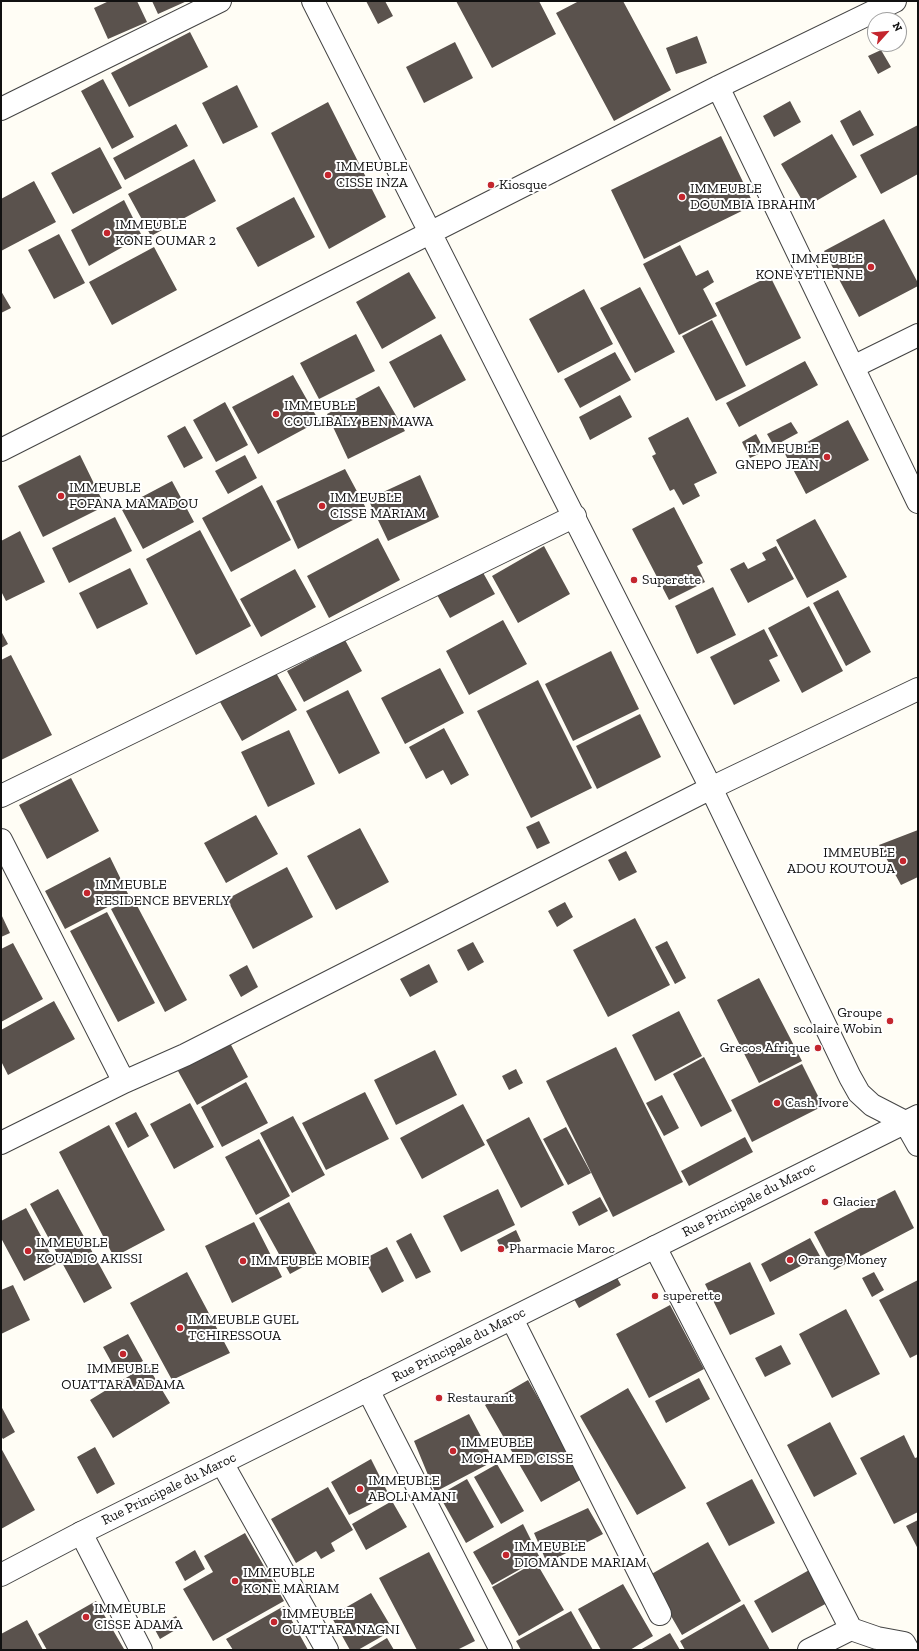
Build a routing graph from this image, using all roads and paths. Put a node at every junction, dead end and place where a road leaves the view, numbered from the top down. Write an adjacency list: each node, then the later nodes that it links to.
1 (220, 1): 5 (street)
2 (313, 1): 6 (street)
3 (895, 1): 4 (street)
4 (718, 87): 6 (street); 8 (street)
5 (1, 109)
6 (430, 234): 9 (street); 11 (street)
7 (918, 335): 8 (street)
8 (854, 367): 10 (street)
9 (1, 450)
10 (918, 502)
11 (575, 516): 13 (street); 14 (street)
12 (918, 689): 13 (street)
13 (711, 788): 16 (street); 17 (street)
14 (1, 796)
15 (1, 840): 16 (street)
16 (124, 1082): 18 (street)
17 (912, 1119): 19 (street); 20 (street, Rue Principale du Maroc)
18 (1, 1143)
19 (918, 1145)
20 (655, 1247): 21 (street, Rue Principale du Maroc); 27 (street)
21 (512, 1319): 22 (street, Rue Principale du Maroc); 26 (street)
22 (368, 1390): 23 (street, Rue Principale du Maroc); 31 (street)
23 (222, 1463): 24 (street, Rue Principale du Maroc); 30 (street)
24 (81, 1533): 25 (street, Rue Principale du Maroc); 29 (street)
25 (1, 1575)
26 (660, 1614)
27 (851, 1629): 28 (street); 32 (street)
28 (910, 1643)
29 (141, 1650)
30 (328, 1650)
31 (501, 1650)
32 (809, 1650)

